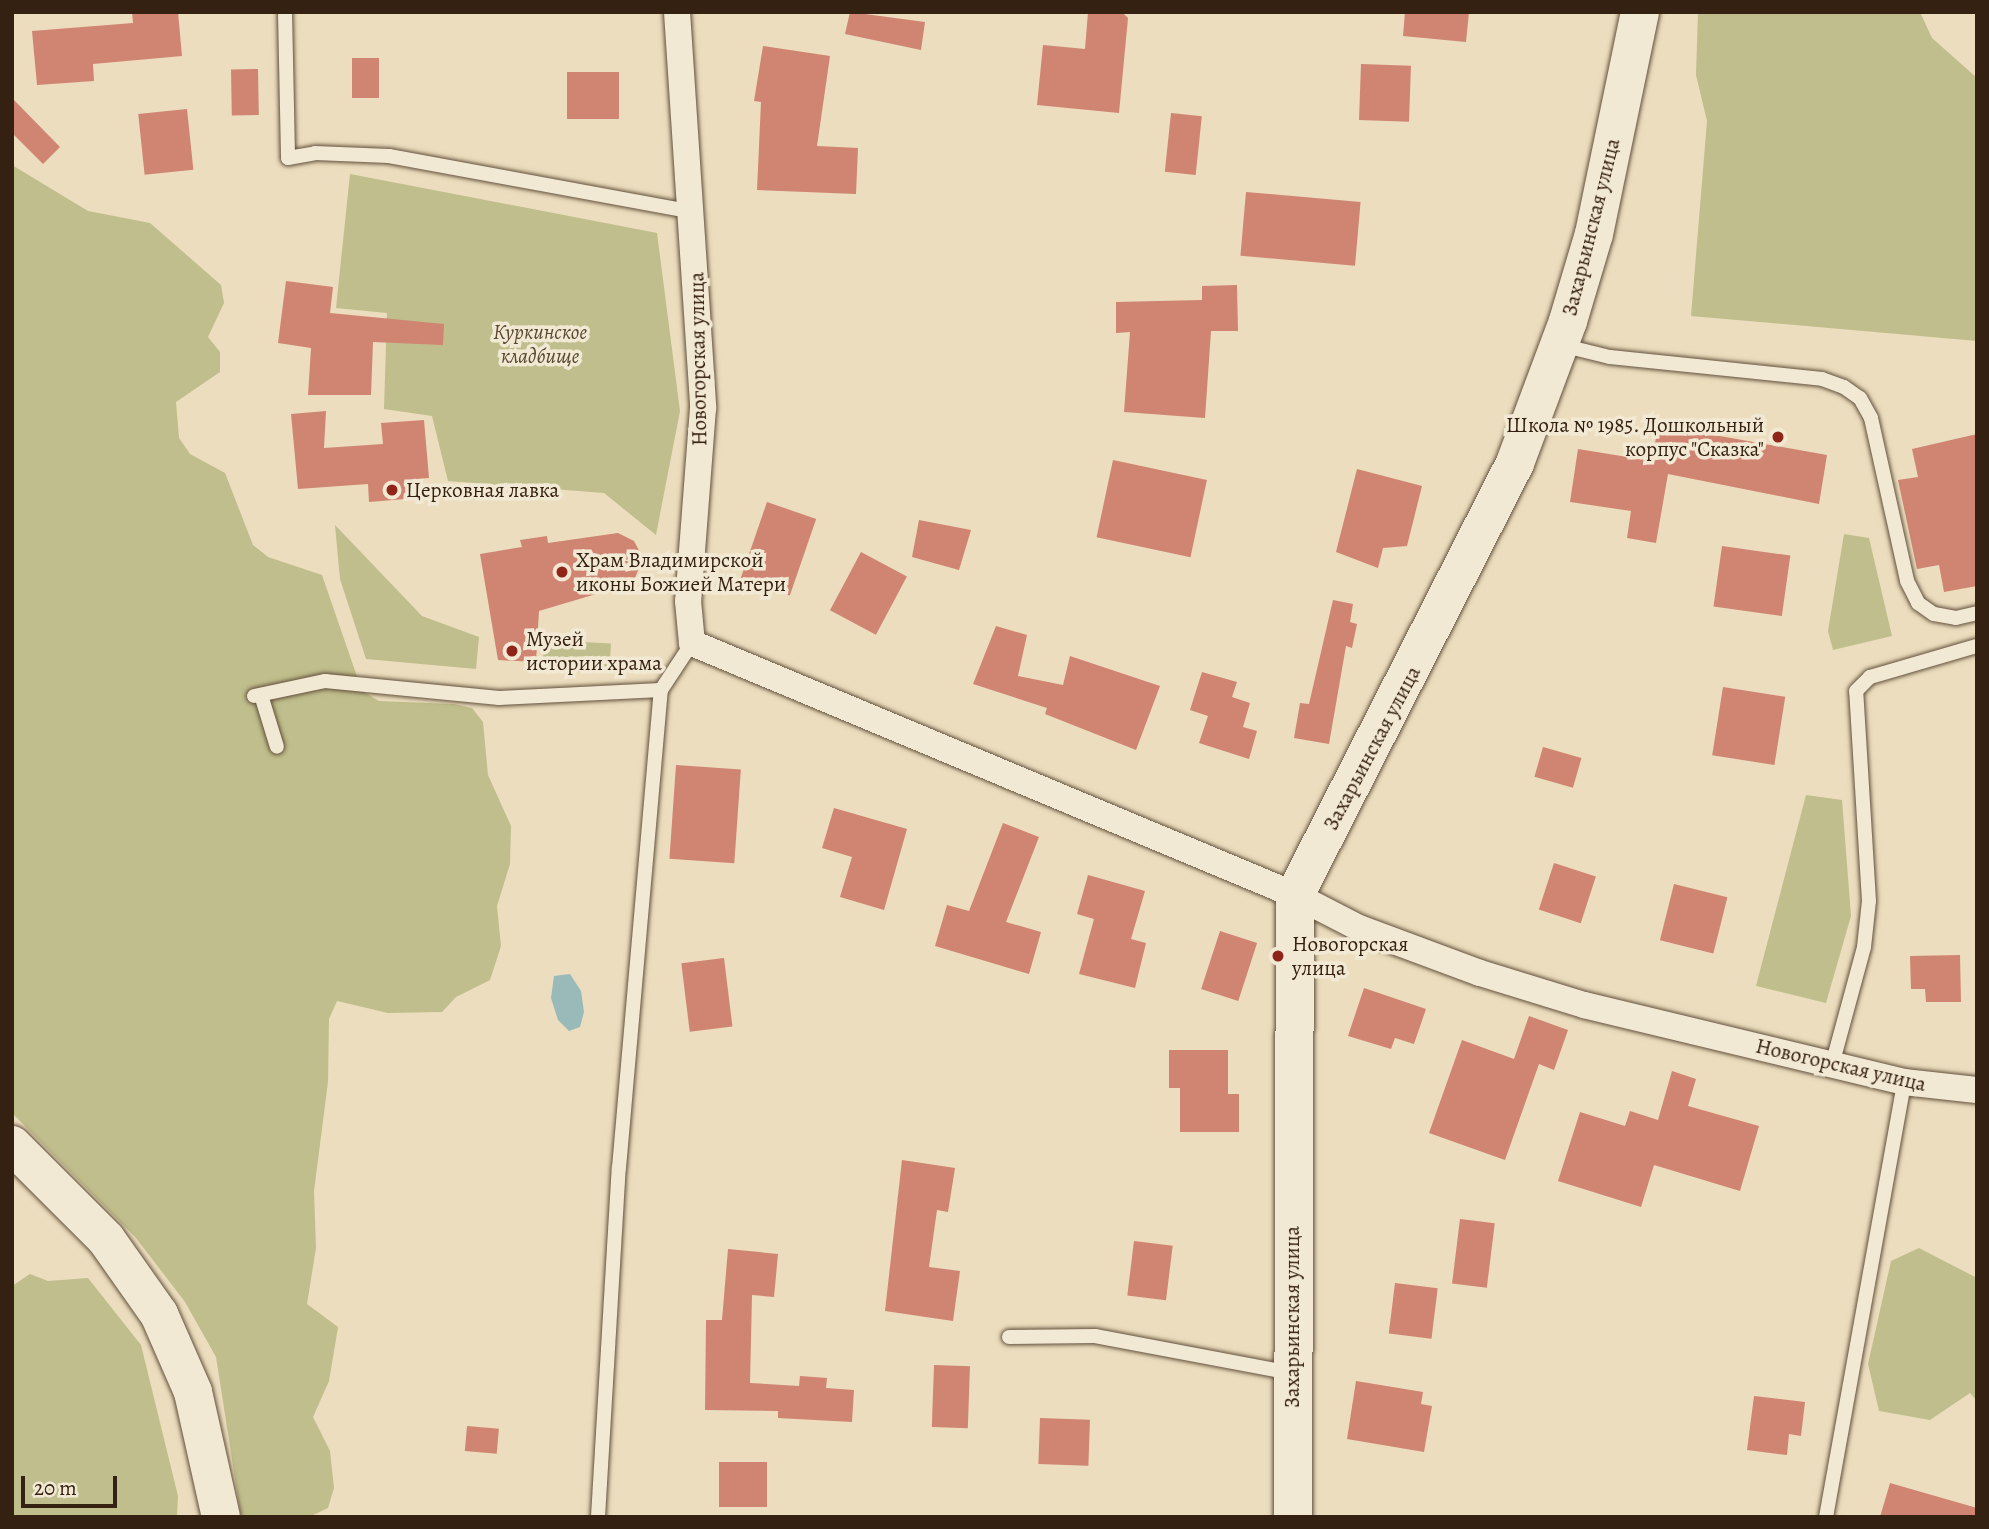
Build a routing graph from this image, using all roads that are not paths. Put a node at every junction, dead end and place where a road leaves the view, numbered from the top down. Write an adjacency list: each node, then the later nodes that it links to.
1 (285, 12): 4 (lane)
2 (677, 12): 4 (street, Новогорская улица)
3 (1640, 12): 5 (street, Захарьинская улица)
4 (694, 212): 7 (street, Новогорская улица)
5 (1560, 344): 6 (lane); 11 (street, Захарьинская улица)
6 (1977, 613)
7 (692, 643): 9 (lane); 11 (street, Новогорская улица)
8 (1977, 646): 12 (lane)
9 (661, 690): 10 (lane); 19 (lane)
10 (277, 747)
11 (1295, 895): 12 (street, Новогорская улица); 17 (street, Захарьинская улица)
12 (1832, 1065): 13 (street, Новогорская улица)
13 (1904, 1082): 14 (street, Новогорская улица); 21 (lane)
14 (1977, 1090)
15 (12, 1145): 18 (street)
16 (1010, 1337): 17 (lane)
17 (1291, 1373): 20 (street, Захарьинская улица)
18 (221, 1517)
19 (598, 1517)
20 (1293, 1517)
21 (1826, 1517)

